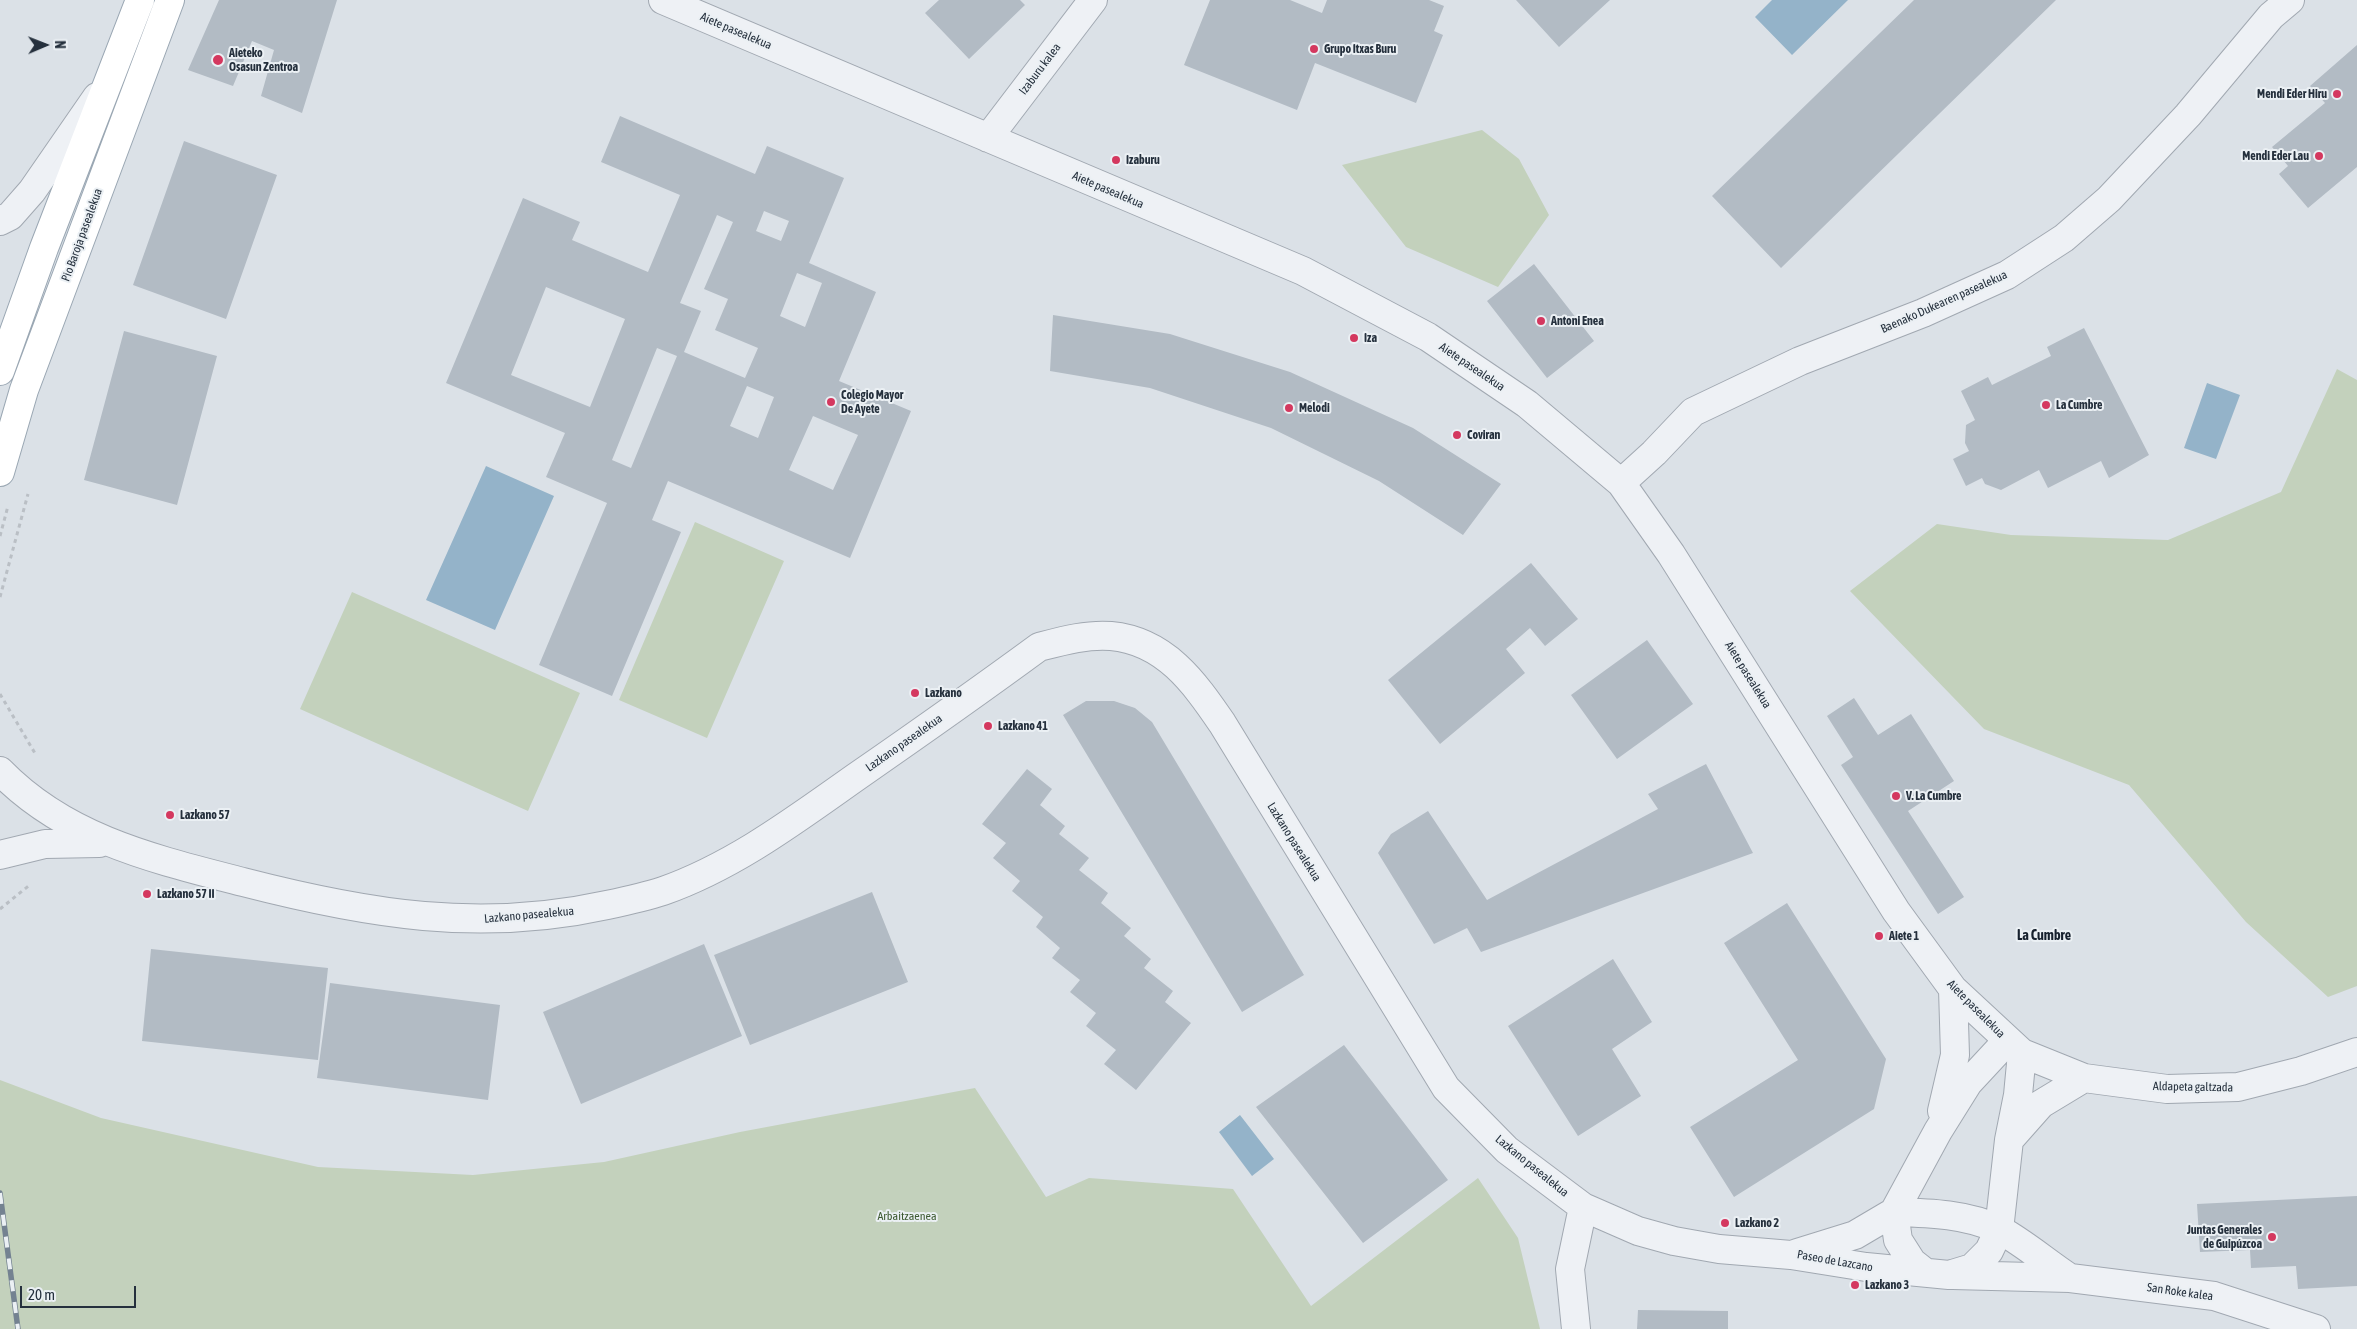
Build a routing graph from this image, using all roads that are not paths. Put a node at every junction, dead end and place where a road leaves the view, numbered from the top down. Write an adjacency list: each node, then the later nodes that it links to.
1 (140, 0): 6 (main road)
2 (170, 0): 10 (main road, Pio Baroja pasealekua)
3 (663, 0): 7 (street, Aiete pasealekua)
4 (1093, 0): 7 (street, Izaburu kalea)
5 (2290, 0): 11 (street, Baenako Dukearen pasealekua)
6 (109, 79): 8 (street); 9 (main road)
7 (988, 138): 11 (street, Aiete pasealekua)
8 (0, 221)
9 (0, 371)
10 (0, 472)
11 (1621, 483): 15 (street, Aiete pasealekua)
12 (0, 771): 13 (street)
13 (108, 843): 14 (street); 21 (street, Lazkano pasealekua)
14 (0, 855)
15 (1953, 989): 16 (street, Aiete pasealekua); 19 (street)
16 (2015, 1047): 18 (street, Aldapeta galtzada); 19 (street); 20 (street)
17 (2357, 1052): 18 (street, Aldapeta galtzada)
18 (2084, 1078): 20 (street)
19 (1938, 1131): 22 (street)
20 (2009, 1140): 23 (street)
21 (1583, 1207): 24 (street, Lazkano pasealekua); 27 (street)
22 (1894, 1212): 23 (street, San Roke kalea); 24 (street, Paseo de Lazcano); 25 (street)
23 (1999, 1230): 25 (street); 26 (street, San Roke kalea)
24 (1791, 1255): 25 (street, Paseo de Lazcano)
25 (1937, 1274): 26 (street, San Roke kalea)
26 (2070, 1278): 28 (street, San Roke kalea)
27 (1576, 1329)
28 (2316, 1329)

